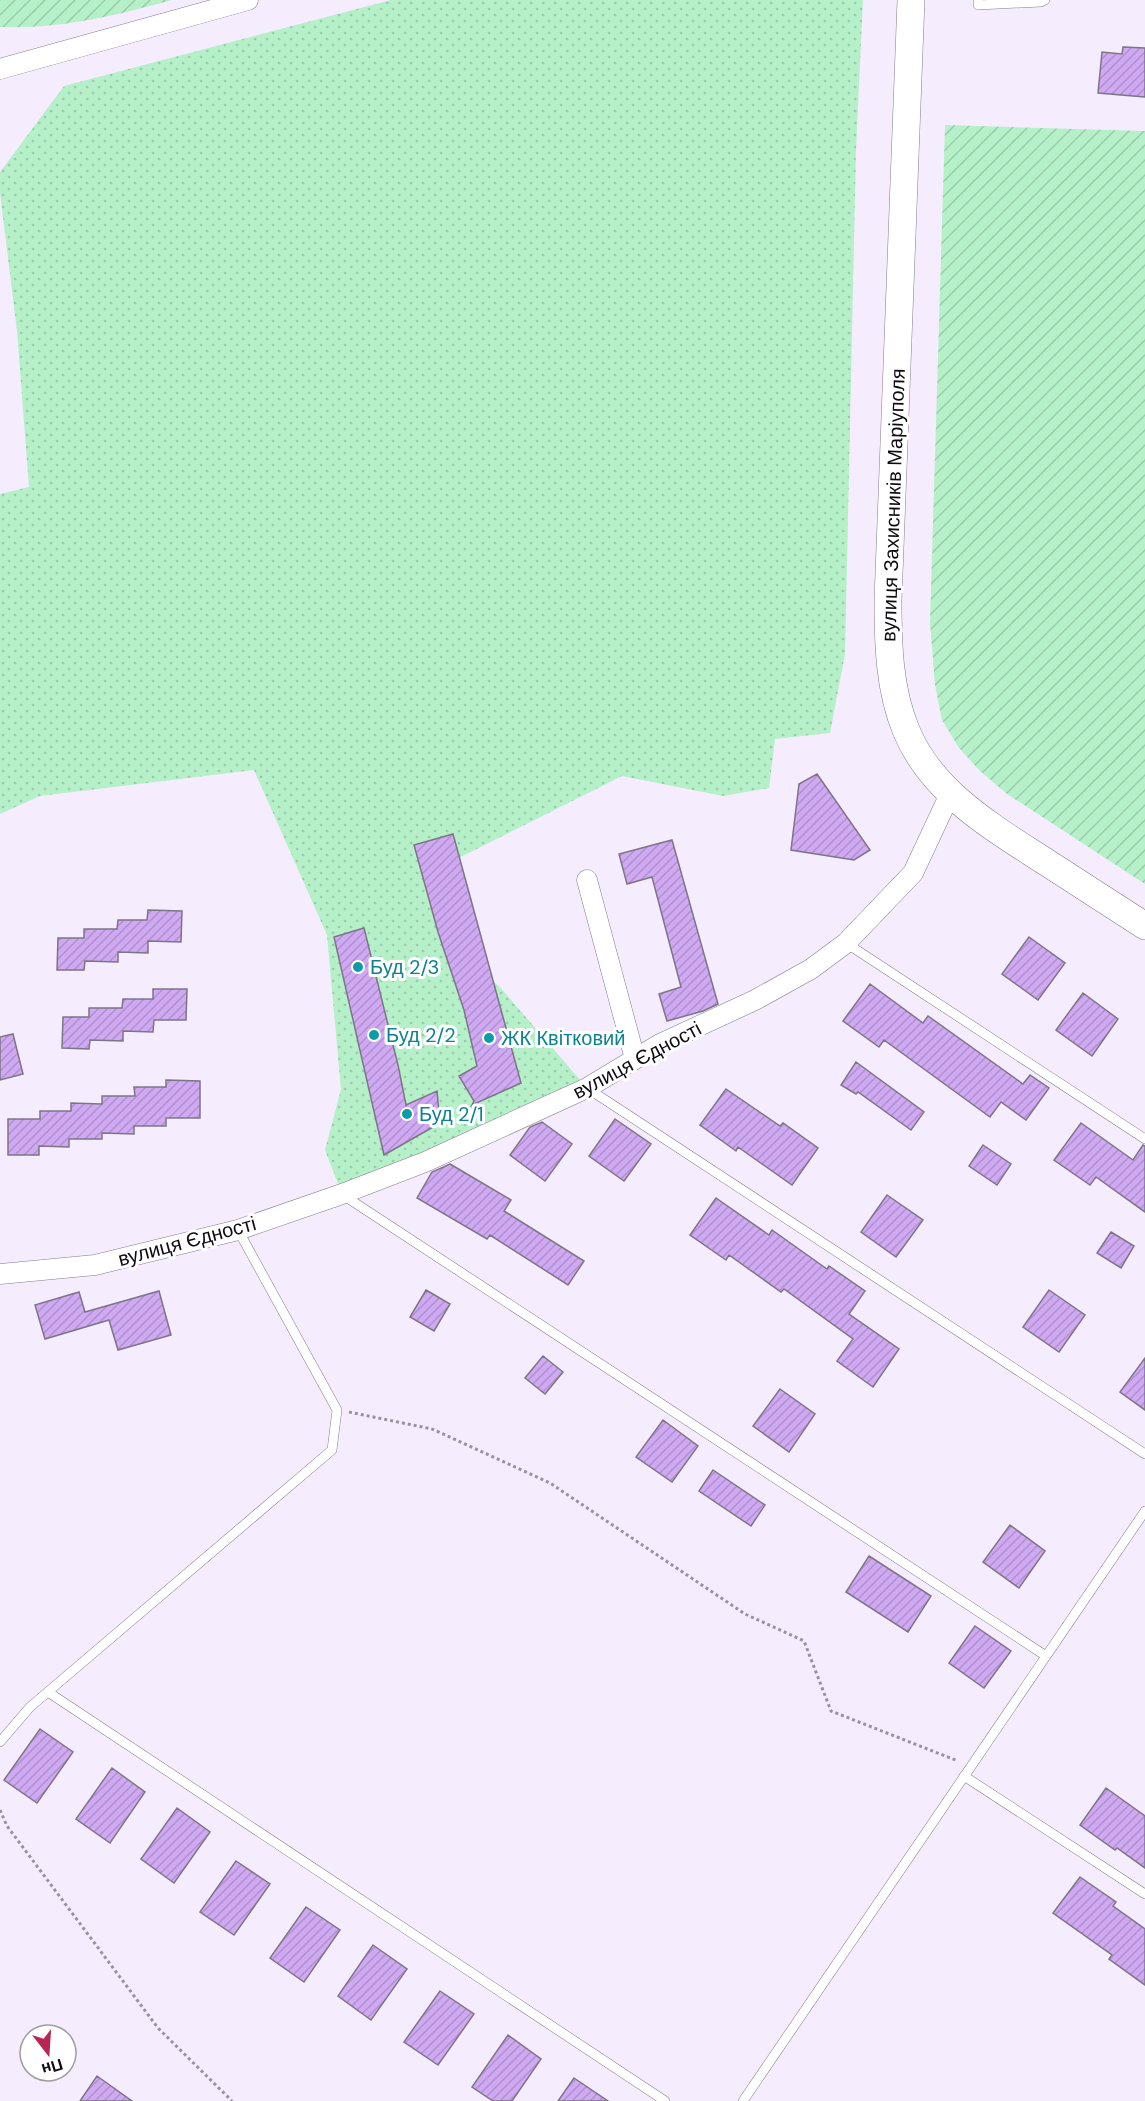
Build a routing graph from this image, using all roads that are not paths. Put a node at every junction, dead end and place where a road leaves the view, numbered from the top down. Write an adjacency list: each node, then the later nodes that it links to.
1 (248, 0): 5 (street)
2 (911, 0): 6 (main road, вулиця Захисників Маріуполя)
3 (978, 0): 4 (lane)
4 (1044, 0)
5 (0, 69)
6 (950, 794): 8 (main road, вулиця Захисників Маріуполя); 9 (street, вулиця Єдності)
7 (587, 880): 10 (street)
8 (1145, 926)
9 (846, 943): 10 (street, вулиця Єдності); 12 (lane)
10 (635, 1059): 11 (street, вулиця Єдності)
11 (587, 1088): 13 (street, вулиця Єдності); 16 (lane)
12 (1145, 1139)
13 (342, 1194): 14 (street, вулиця Єдності); 18 (lane)
14 (238, 1230): 15 (street, вулиця Єдності); 19 (lane)
15 (0, 1274)
16 (1145, 1454)
17 (1145, 1511): 18 (lane)
18 (1046, 1656): 21 (lane)
19 (48, 1692): 20 (lane); 23 (lane)
20 (0, 1742)
21 (964, 1776): 22 (lane); 24 (lane)
22 (1145, 1894)
23 (665, 2101)
24 (743, 2101)

